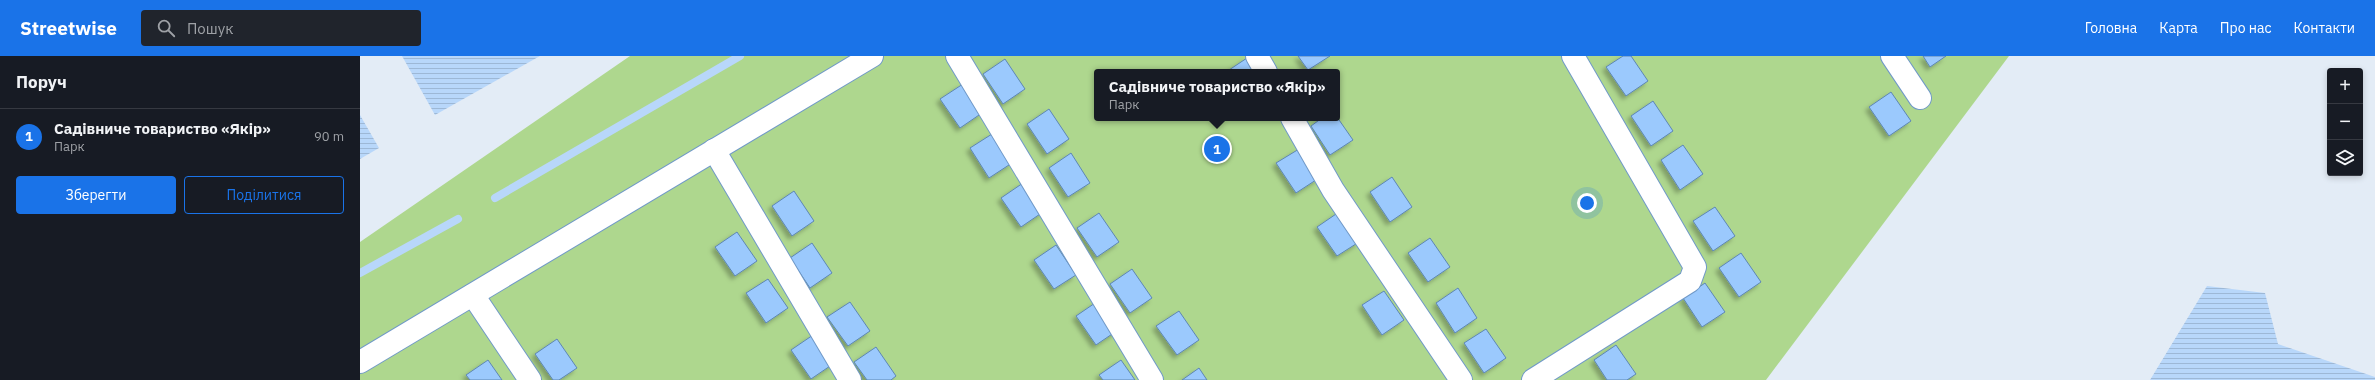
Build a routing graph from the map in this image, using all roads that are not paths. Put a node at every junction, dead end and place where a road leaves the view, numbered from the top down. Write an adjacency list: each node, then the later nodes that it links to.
1 (872, 56): 9 (street)
2 (957, 56): 14 (street)
3 (1257, 56): 6 (street)
4 (1573, 56): 16 (street)
5 (1892, 56): 7 (street)
6 (1264, 69)
7 (1920, 98)
8 (1294, 121): 15 (street)
9 (714, 150): 10 (street); 13 (street)
10 (473, 295): 11 (street); 12 (street)
11 (360, 362)
12 (530, 380)
13 (850, 380)
14 (1152, 380)
15 (1461, 380)
16 (1533, 380)

